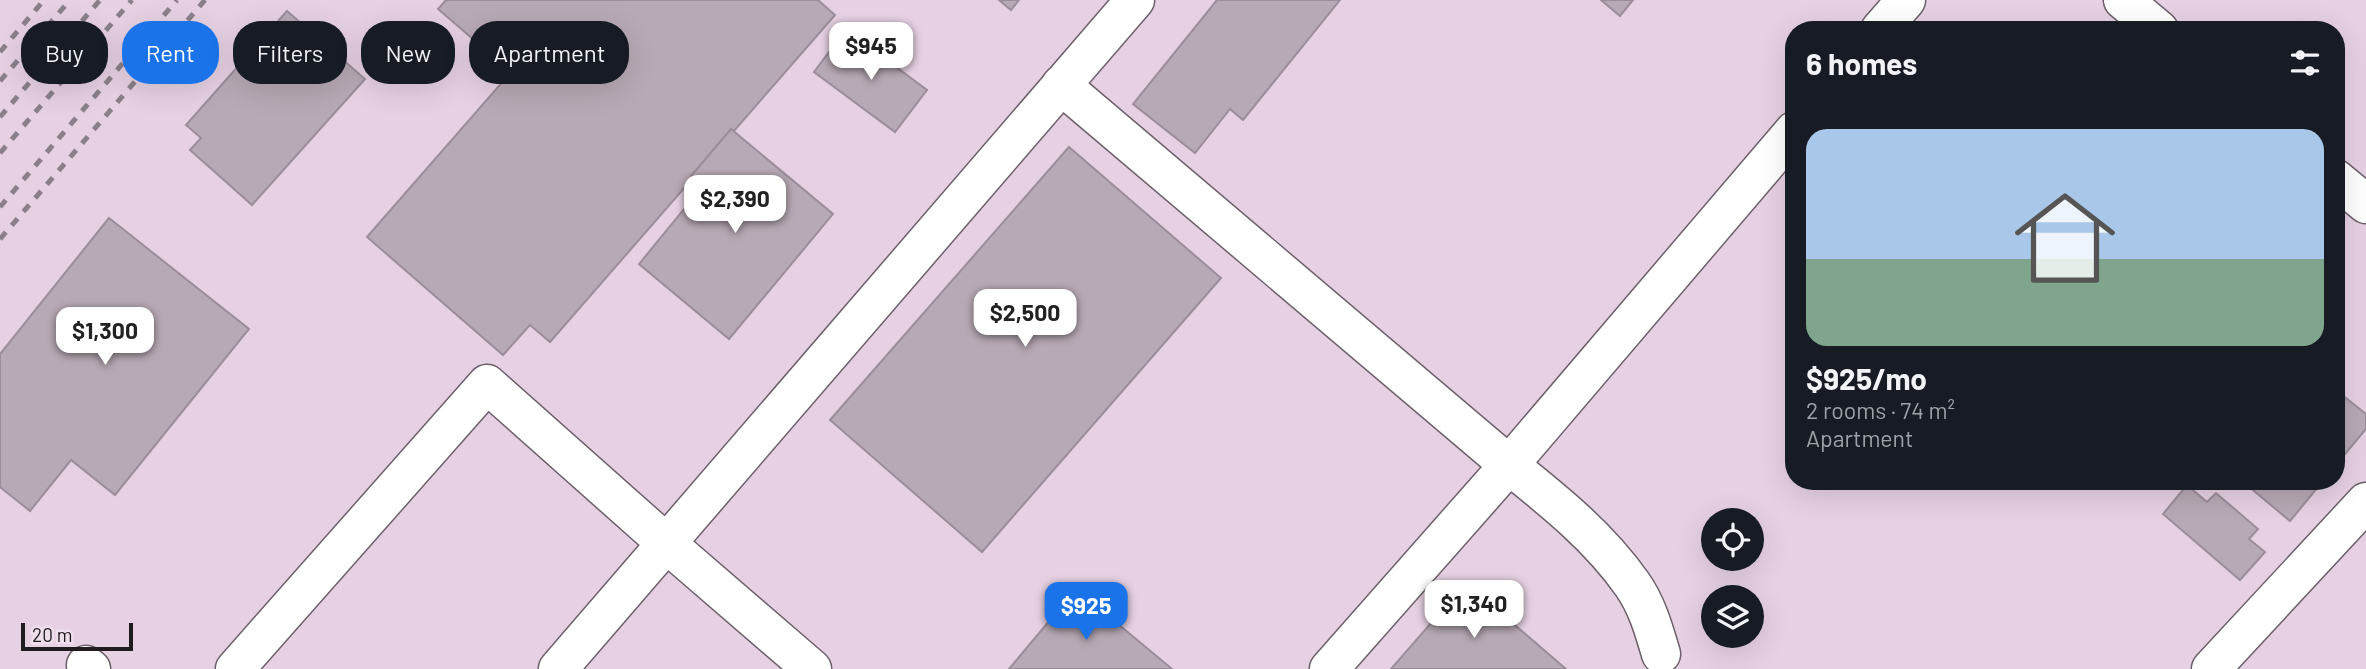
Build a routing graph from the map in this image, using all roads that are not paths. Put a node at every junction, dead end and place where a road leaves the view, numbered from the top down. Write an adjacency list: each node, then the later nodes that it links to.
1 (1135, 0): 6 (lane)
2 (1906, 0): 4 (lane)
3 (2123, 0): 5 (lane)
4 (1888, 21)
5 (2148, 21)
6 (1061, 85): 10 (lane); 12 (lane)
7 (1785, 142): 10 (lane)
8 (2345, 186): 9 (lane)
9 (2366, 204)
10 (1509, 466): 13 (lane); 17 (lane)
11 (2366, 502): 18 (lane)
12 (666, 543): 14 (lane); 15 (lane); 16 (lane)
13 (1659, 664)
14 (235, 669)
15 (558, 669)
16 (812, 669)
17 (1329, 669)
18 (2211, 669)

